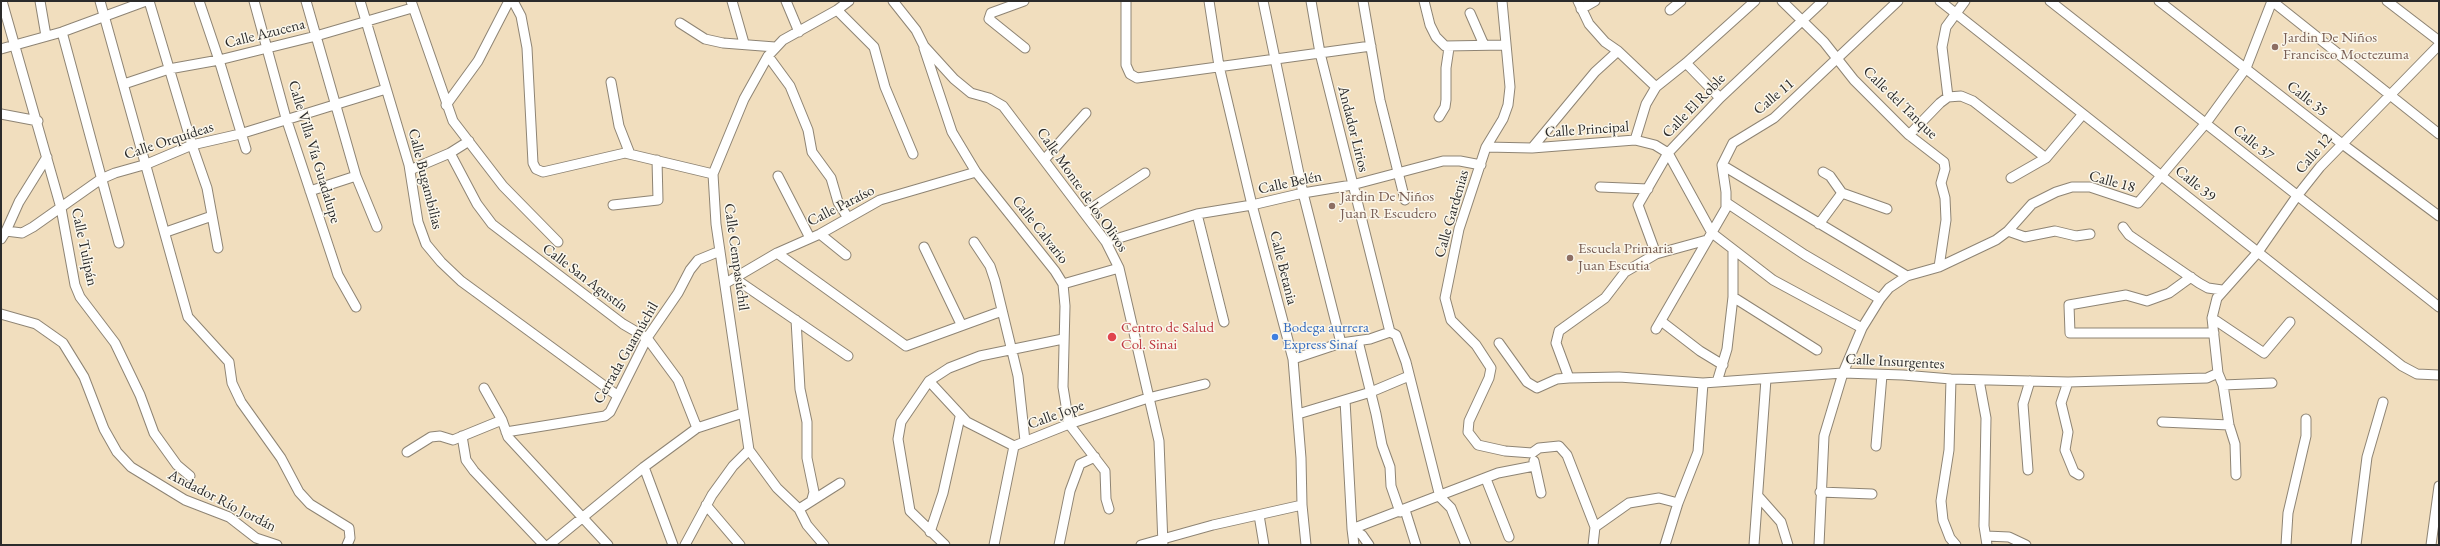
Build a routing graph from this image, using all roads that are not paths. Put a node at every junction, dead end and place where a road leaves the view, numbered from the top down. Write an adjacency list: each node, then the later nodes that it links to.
1 (2, 1): 53 (street, Calle Tulipán)
2 (40, 1): 48 (street)
3 (100, 1): 42 (street)
4 (146, 1): 42 (street)
5 (149, 1): 72 (street)
6 (199, 1): 67 (street)
7 (254, 1): 59 (street, Calle Villa Vía Guadalupe)
8 (306, 1): 49 (street)
9 (360, 1): 44 (street, Calle Bugambilias)
10 (509, 1): 81 (street)
11 (513, 1): 101 (street)
12 (786, 1): 47 (street)
13 (849, 1): 38 (street, Calle Cempasúchil)
14 (893, 1): 56 (street, Calle Monte de los Olivos)
15 (1024, 1): 60 (street)
16 (1126, 1): 70 (street)
17 (1210, 1): 70 (street, Calle Betania)
18 (1263, 1): 66 (street)
19 (1311, 1): 64 (street, Andador Lirios)
20 (1363, 1): 57 (street)
21 (1424, 1): 61 (street)
22 (1502, 1): 52 (street, Calle Gardenias)
23 (1595, 1): 37 (street)
24 (1681, 1): 39 (street)
25 (1755, 1): 69 (street)
26 (1782, 1): 43 (street, Calle del Tanque)
27 (1822, 1): 43 (street, Calle El Roble)
28 (1898, 1): 68 (street, Calle 11)
29 (1940, 1): 40 (street, Calle 39)
30 (1965, 1): 40 (street)
31 (2050, 1): 88 (street, Calle 37)
32 (2159, 1): 71 (street, Calle 35)
33 (2272, 1): 71 (street, Calle 18); 77 (street)
34 (2387, 1): 50 (street)
35 (732, 2): 51 (street)
36 (412, 4): 44 (street, Calle Azucena); 81 (street)
37 (1579, 5): 63 (street)
38 (837, 10): 47 (street, Calle Cempasúchil); 102 (street)
39 (1670, 10)
40 (1956, 12): 78 (street); 84 (street, Calle 39)
41 (1470, 13): 54 (street)
42 (105, 16): 46 (street); 74 (street)
43 (1801, 20): 68 (street, Calle del Tanque); 79 (street, Calle El Roble)
44 (366, 21): 49 (street, Calle Azucena); 76 (street, Calle Bugambilias)
45 (680, 23): 51 (street)
46 (62, 32): 48 (street); 120 (street)
47 (799, 32): 58 (street, Calle Cempasúchil)
48 (46, 36): 53 (street)
49 (316, 36): 59 (street, Calle Azucena); 80 (street)
50 (2439, 41)
51 (744, 43): 58 (street)
52 (1505, 44): 54 (street); 96 (street, Calle Gardenias)
53 (15, 45): 62 (street); 87 (street, Calle Tulipán)
54 (1484, 45): 61 (street)
55 (2439, 45): 77 (street, Calle 12)
56 (924, 46): 106 (street, Calle Monte de los Olivos); 111 (street, Calle Calvario)
57 (1371, 46): 64 (street); 112 (street)
58 (775, 47): 65 (street, Calle Cempasúchil)
59 (268, 48): 67 (street, Calle Azucena); 86 (street, Calle Villa Vía Guadalupe)
60 (1025, 48)
61 (1450, 48): 85 (street)
62 (1, 49)
63 (1618, 52): 75 (street); 97 (street)
64 (1320, 53): 66 (street); 121 (street, Andador Lirios)
65 (768, 56): 115 (street, Calle Cempasúchil); 138 (street)
66 (1273, 59): 70 (street); 125 (street)
67 (220, 60): 72 (street, Calle Azucena); 89 (street)
68 (1838, 60): 91 (street, Calle del Tanque); 108 (street, Calle 11)
69 (1686, 63): 75 (street); 79 (street)
70 (1219, 66): 131 (street, Calle Betania)
71 (2246, 68): 88 (street, Calle 18); 94 (street, Calle 35)
72 (169, 70): 74 (street, Calle Azucena); 95 (street)
73 (611, 82): 101 (street)
74 (124, 84): 107 (street)
75 (1656, 87): 92 (street)
76 (386, 89): 80 (street, Calle Orquídeas); 110 (street, Calle Bugambilias)
77 (2390, 95): 90 (street); 94 (street, Calle 12)
78 (1948, 97): 91 (street); 104 (street)
79 (1720, 98): 100 (street, Calle El Roble)
80 (334, 104): 86 (street, Calle Orquídeas); 116 (street)
81 (446, 105): 93 (street)
82 (1086, 113): 106 (street)
83 (1, 114): 87 (street)
84 (2083, 114): 104 (street); 118 (street, Calle 39)
85 (1439, 117)
86 (286, 118): 89 (street, Calle Orquídeas); 124 (street, Calle Villa Vía Guadalupe)
87 (38, 121): 103 (street, Calle Tulipán)
88 (2206, 123): 118 (street, Calle 18); 127 (street, Calle 37)
89 (240, 134): 95 (street, Calle Orquídeas); 98 (street)
90 (2439, 134)
91 (1909, 135): 162 (street, Calle del Tanque)
92 (1634, 140): 97 (street, Calle Principal); 100 (street, Calle Principal)
93 (469, 141): 99 (street); 150 (street)
94 (2341, 143): 127 (street, Calle 12); 137 (street, Calle 35)
95 (192, 145): 107 (street, Calle Orquídeas); 136 (street)
96 (1486, 147): 97 (street, Calle Principal); 109 (street, Calle Gardenias)
97 (1532, 148)
98 (246, 149)
99 (450, 153): 110 (street); 184 (street, Calle San Agustín)
100 (1668, 153): 123 (street, Calle El Roble); 147 (street)
101 (630, 154): 105 (street)
102 (913, 154)
103 (47, 157): 132 (street, Calle Tulipán); 142 (street)
104 (2046, 158): 119 (street)
105 (657, 160): 115 (street); 130 (street)
106 (1044, 160): 134 (street, Calle Monte de los Olivos)
107 (147, 164): 120 (street, Calle Orquídeas); 144 (street)
108 (1722, 164): 129 (street); 139 (street)
109 (1481, 165): 112 (street, Calle Belén); 233 (street, Calle Gardenias)
110 (410, 170): 213 (street, Calle Bugambilias)
111 (976, 172): 138 (street, Calle Paraíso); 168 (street, Calle Calvario)
112 (1399, 172): 121 (street, Calle Belén); 128 (street)
113 (1823, 172): 126 (street)
114 (1145, 173): 134 (street)
115 (713, 174): 156 (street, Calle Cempasúchil)
116 (356, 176): 124 (street); 140 (street)
117 (778, 176): 148 (street)
118 (2162, 176): 143 (street, Calle 18); 158 (street, Calle 39)
119 (2010, 178)
120 (101, 180): 132 (street, Calle Orquídeas); 153 (street)
121 (1352, 185): 125 (street, Calle Belén); 183 (street, Andador Lirios)
122 (1600, 187): 123 (street)
123 (1648, 189): 160 (street, Calle El Roble)
124 (310, 190): 172 (street, Calle Villa Vía Guadalupe)
125 (1303, 193): 131 (street, Calle Belén); 188 (street)
126 (1842, 193): 133 (street); 139 (street)
127 (2297, 196): 158 (street, Calle 12); 173 (street, Calle 37)
128 (1405, 200)
129 (1727, 203): 147 (street); 171 (street)
130 (613, 205)
131 (1252, 205): 135 (street, Calle Belén); 192 (street, Calle Betania)
132 (61, 208): 142 (street, Calle Orquídeas); 240 (street, Calle Tulipán)
133 (1887, 209)
134 (1084, 213): 152 (street, Calle Monte de los Olivos)
135 (1197, 214): 152 (street, Calle Belén); 178 (street)
136 (212, 216): 144 (street); 155 (street)
137 (2439, 216)
138 (848, 218): 145 (street, Calle Paraíso)
139 (1819, 224): 164 (street)
140 (377, 227)
141 (2123, 227): 165 (street)
142 (6, 231): 149 (street)
143 (2008, 231): 146 (street); 162 (street, Calle 18)
144 (166, 232): 265 (street)
145 (820, 234): 148 (street, Calle Paraíso); 161 (street)
146 (2090, 234)
147 (1709, 236): 157 (street); 160 (street); 193 (street)
148 (810, 238): 159 (street, Calle Paraíso)
149 (1, 239)
150 (558, 242)
151 (974, 242): 174 (street)
152 (1106, 242): 163 (street, Calle Monte de los Olivos)
153 (119, 243)
154 (924, 247): 180 (street)
155 (218, 248)
156 (720, 251): 167 (street, Calle Cempasúchil); 184 (street, Cerrada Guamúchil)
157 (1733, 251): 170 (street); 181 (street)
158 (2258, 252): 169 (street, Calle 12); 197 (street, Calle 39)
159 (777, 253): 166 (street, Calle Paraíso); 180 (street)
160 (1656, 254): 199 (street)
161 (846, 255)
162 (1939, 267): 164 (street, Calle 18)
163 (1119, 268): 168 (street); 214 (street, Calle Monte de los Olivos)
164 (1907, 276): 171 (street, Calle 18)
165 (2190, 277): 169 (street); 182 (street)
166 (734, 278): 167 (street, Calle Paraíso); 177 (street)
167 (726, 283): 217 (street, Calle Cempasúchil)
168 (1063, 284): 185 (street, Calle Calvario)
169 (2222, 290): 176 (street)
170 (1733, 296): 190 (street); 193 (street)
171 (1880, 299): 181 (street, Calle 18)
172 (356, 307)
173 (2439, 307)
174 (1002, 311): 180 (street); 189 (street)
175 (1, 314): 264 (street, Andador Río Jordán)
176 (2212, 318): 179 (street); 182 (street)
177 (796, 320): 191 (street); 249 (street)
178 (1224, 322)
179 (2290, 322)
180 (961, 324)
181 (1862, 328): 194 (street, Calle 18)
182 (2214, 333): 195 (street)
183 (1393, 334): 186 (street); 198 (street, Andador Lirios)
184 (647, 338): 213 (street, Cerrada Guamúchil); 225 (street, Calle San Agustín)
185 (1063, 339): 189 (street); 223 (street, Calle Calvario)
186 (1358, 341): 188 (street); 212 (street)
187 (1499, 342): 199 (street, Calle Insurgentes)
188 (1341, 343): 192 (street)
189 (1012, 350): 203 (street); 228 (street)
190 (1817, 350)
191 (848, 356)
192 (1293, 359): 218 (street, Calle Betania)
193 (1723, 365): 205 (street)
194 (1842, 373): 196 (street, Calle Insurgentes); 200 (street, Calle Insurgentes); 244 (street, Calle 18)
195 (2218, 373): 206 (street, Calle Insurgentes); 210 (street)
196 (1882, 375): 201 (street, Calle Insurgentes); 230 (street)
197 (2439, 375)
198 (1409, 376): 212 (street); 248 (street, Andador Lirios)
199 (1569, 378): 207 (street, Calle Insurgentes)
200 (1766, 379): 205 (street, Calle Insurgentes); 247 (street)
201 (1951, 379): 202 (street, Calle Insurgentes); 288 (street)
202 (1979, 380): 204 (street, Calle Insurgentes); 262 (street)
203 (929, 381): 219 (street); 260 (street)
204 (2030, 381): 206 (street, Calle Insurgentes); 237 (street)
205 (1717, 382): 207 (street, Calle Insurgentes)
206 (2068, 382): 238 (street)
207 (1703, 383): 250 (street)
208 (2272, 383): 210 (street)
209 (1205, 384): 214 (street, Calle Jope)
210 (2223, 385): 224 (street)
211 (484, 388): 221 (street)
212 (1371, 392): 215 (street); 255 (street)
213 (618, 396): 226 (street, Cerrada Guamúchil)
214 (1148, 398): 223 (street, Calle Jope); 263 (street, Calle Monte de los Olivos)
215 (1345, 400): 218 (street); 259 (street)
216 (2383, 402): 291 (street)
217 (743, 413): 225 (street); 231 (street, Calle Cempasúchil)
218 (1298, 414): 252 (street, Calle Betania)
219 (960, 417): 229 (street); 260 (street)
220 (2306, 419): 290 (street)
221 (502, 420): 226 (street); 227 (street)
222 (2162, 422): 224 (street)
223 (1069, 424): 228 (street, Calle Jope); 234 (street, Calle Calvario)
224 (2229, 425): 239 (street)
225 (697, 428): 236 (street)
226 (506, 432): 257 (street)
227 (462, 436): 232 (street); 266 (street)
228 (1025, 441): 229 (street, Calle Jope)
229 (1014, 446): 274 (street, Calle Jope)
230 (1876, 446)
231 (749, 450): 251 (street); 253 (street, Calle Cempasúchil)
232 (407, 452)
233 (1532, 453): 235 (street); 258 (street)
234 (1095, 457): 254 (street, Calle Calvario); 275 (street)
235 (1534, 466): 241 (street); 245 (street)
236 (644, 468): 257 (street); 269 (street)
237 (2028, 470)
238 (2079, 475)
239 (2236, 475)
240 (190, 476)
241 (1486, 479): 248 (street); 261 (street)
242 (840, 483): 249 (street)
243 (2439, 486): 292 (street)
244 (1820, 492): 246 (street); 287 (street, Calle 18)
245 (1541, 493)
246 (1872, 494)
247 (1758, 496): 285 (street); 286 (street)
248 (1440, 497): 255 (street); 282 (street)
249 (812, 499): 253 (street)
250 (1678, 503): 258 (street); 284 (street)
251 (706, 505): 270 (street); 271 (street)
252 (1302, 505): 256 (street); 278 (street, Calle Betania)
253 (799, 509): 272 (street, Calle Cempasúchil)
254 (1109, 509)
255 (1403, 511): 259 (street); 281 (street)
256 (1259, 515): 263 (street); 277 (street)
257 (584, 518): 267 (street); 268 (street)
258 (1595, 528): 283 (street)
259 (1352, 529): 279 (street); 280 (street)
260 (930, 532): 273 (street)
261 (1509, 536)
262 (1987, 541): 289 (street)
263 (1163, 542): 276 (street)
264 (277, 545)
265 (347, 545)
266 (544, 545)
267 (550, 545)
268 (608, 545)
269 (673, 545)
270 (685, 545)
271 (740, 545)
272 (824, 545)
273 (945, 545)
274 (994, 545)
275 (1059, 545)
276 (1141, 545)
277 (1264, 545)
278 (1306, 545)
279 (1354, 545)
280 (1369, 545)
281 (1416, 545)
282 (1466, 545)
283 (1593, 545)
284 (1665, 545)
285 (1754, 545)
286 (1788, 545)
287 (1819, 545)
288 (1956, 545)
289 (2026, 545)
290 (2286, 545)
291 (2356, 545)
292 (2431, 545)

